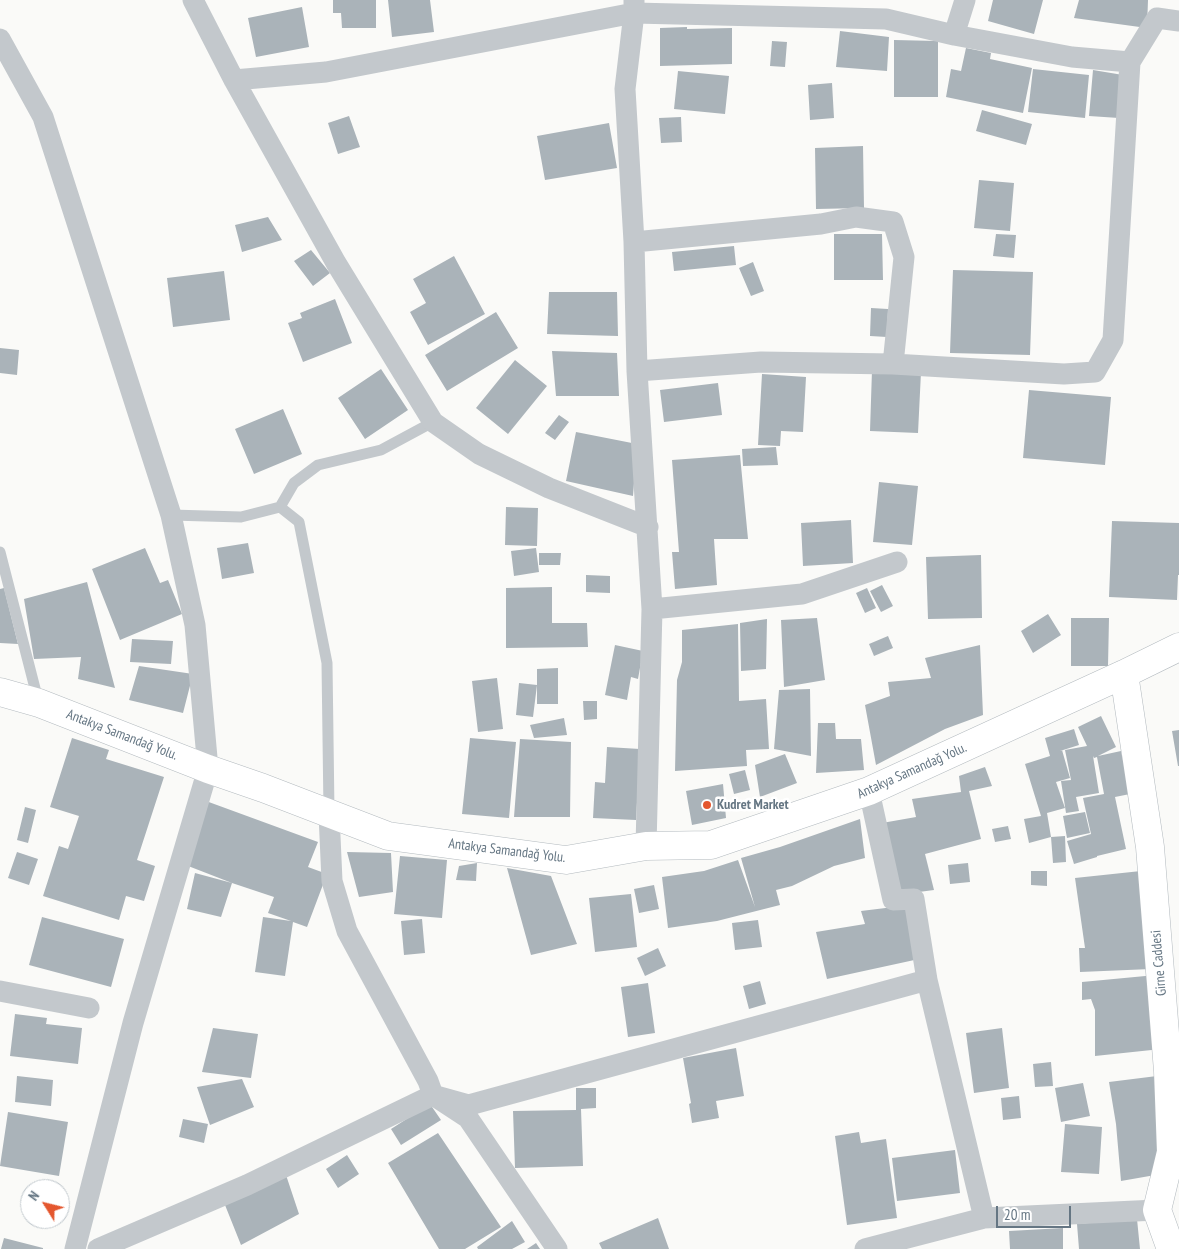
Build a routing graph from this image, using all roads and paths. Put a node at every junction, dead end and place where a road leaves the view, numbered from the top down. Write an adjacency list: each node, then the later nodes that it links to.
1 (193, 0): 9 (street)
2 (965, 0): 6 (street)
3 (634, 6): 6 (street); 9 (street); 10 (street)
4 (1157, 9): 5 (street); 8 (street)
5 (1179, 21)
6 (954, 34): 8 (street)
7 (0, 39): 15 (street)
8 (1130, 62): 11 (street)
9 (234, 80): 13 (street)
10 (634, 242): 11 (street); 12 (street)
11 (893, 364): 12 (street)
12 (638, 371): 16 (street)
13 (432, 422): 14 (lane); 16 (street)
14 (280, 506): 15 (lane); 26 (lane)
15 (170, 515): 24 (street)
16 (648, 528): 19 (street)
17 (0, 552): 23 (lane)
18 (897, 562): 19 (street)
19 (652, 609): 27 (street)
20 (1179, 647): 21 (street, Antakya Samandağ Yolu.)
21 (1124, 674): 25 (street, Antakya Samandağ Yolu.); 32 (street, Girne Caddesi)
22 (0, 692): 23 (street, Antakya Samandağ Yolu.)
23 (38, 703): 24 (street, Antakya Samandağ Yolu.)
24 (208, 769): 26 (street, Antakya Samandağ Yolu.); 35 (street)
25 (869, 792): 27 (street, Antakya Samandağ Yolu.); 28 (street)
26 (329, 814): 27 (street, Antakya Samandağ Yolu.); 31 (street)
27 (646, 846)
28 (927, 980): 31 (street); 34 (street)
29 (0, 991): 30 (street)
30 (89, 1008)
31 (433, 1095): 36 (street); 37 (street)
32 (1175, 1153): 33 (street, Girne Caddesi)
33 (1157, 1210): 34 (street); 39 (street)
34 (984, 1218): 38 (street)
35 (75, 1249)
36 (98, 1249)
37 (557, 1249)
38 (865, 1249)
39 (1171, 1249)

